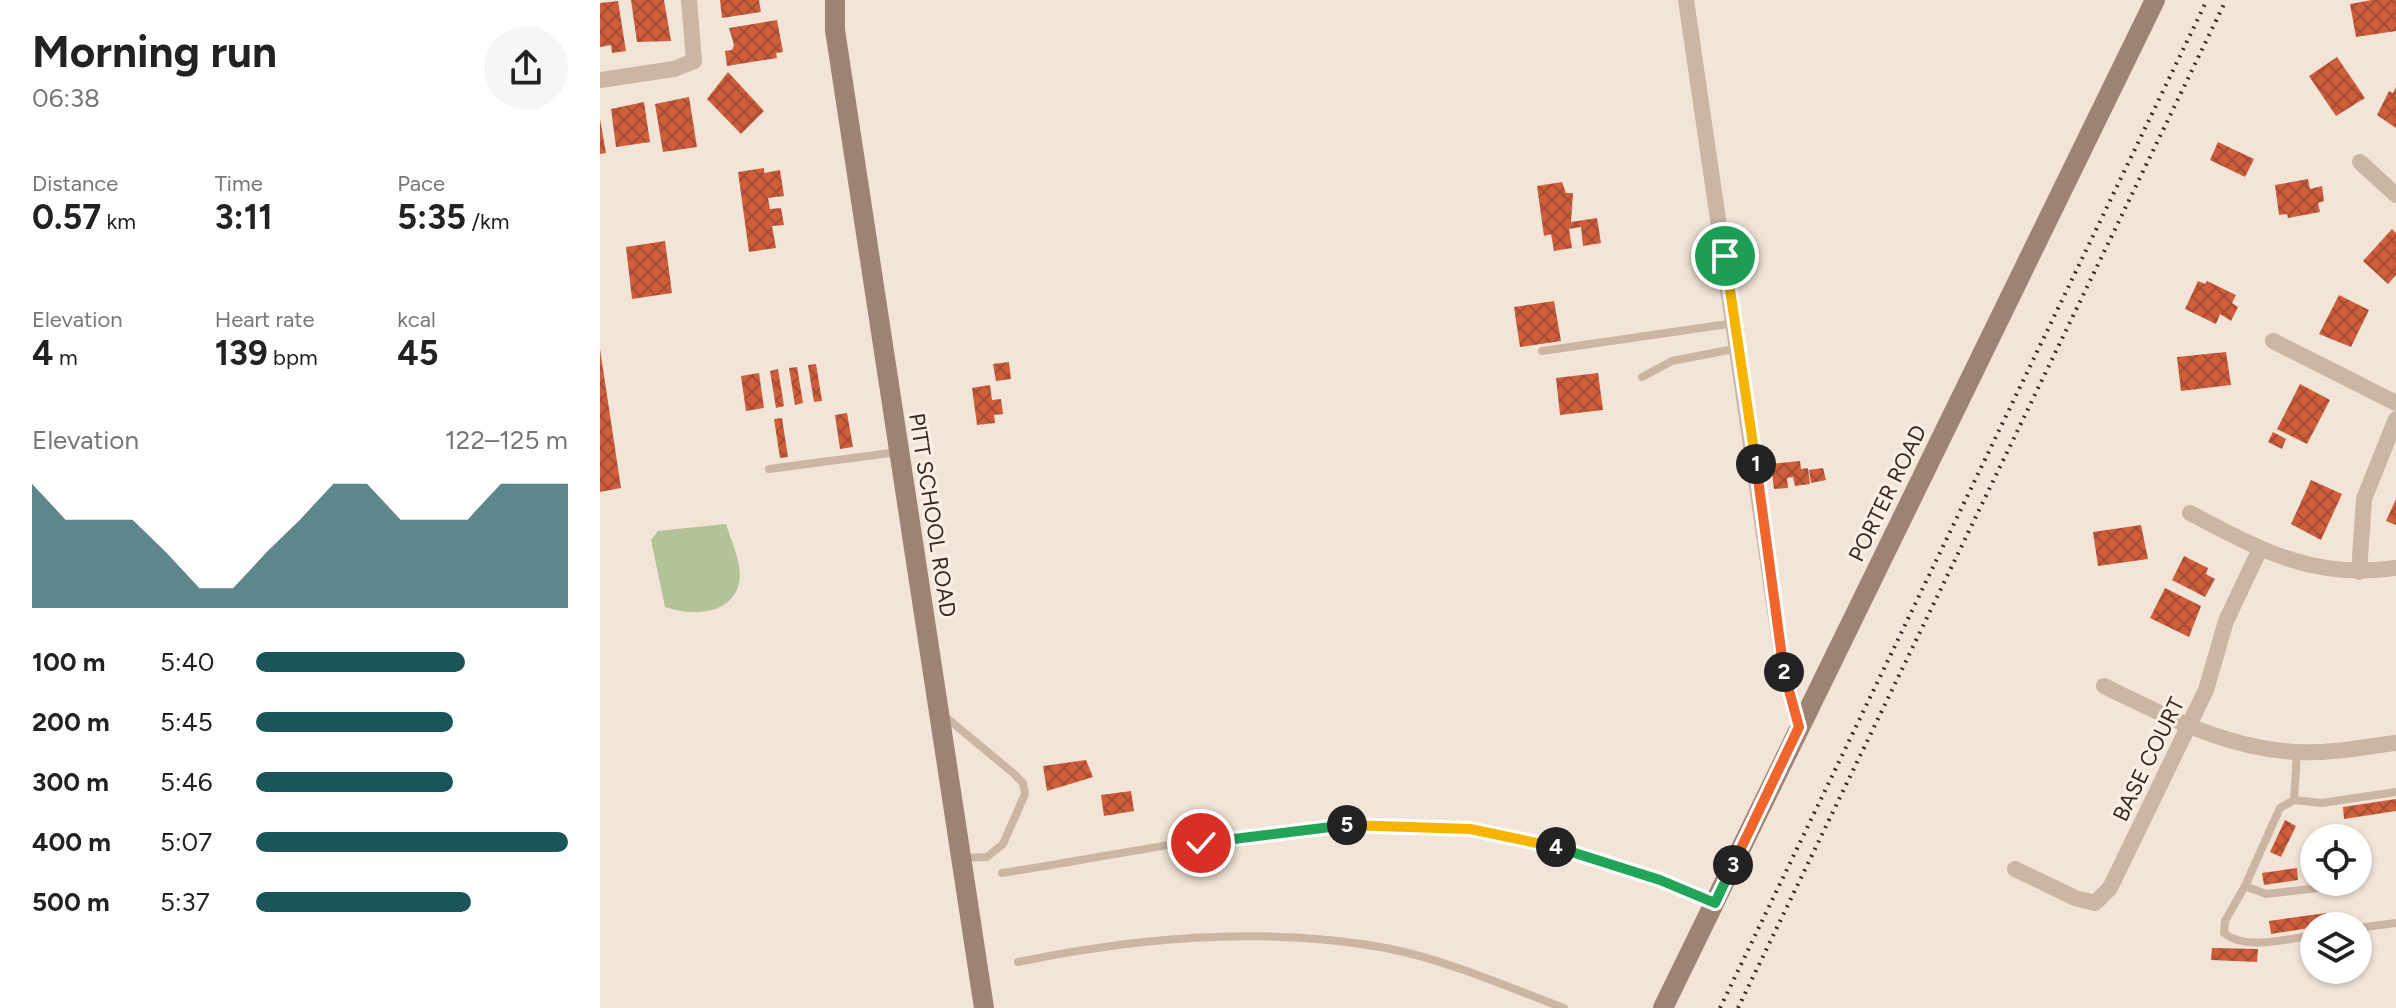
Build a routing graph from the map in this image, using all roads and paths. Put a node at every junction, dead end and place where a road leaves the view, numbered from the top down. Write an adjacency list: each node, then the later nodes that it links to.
1 (689, 0): 7 (street)
2 (821, 0): 6 (street, PITT SCHOOL ROAD)
3 (835, 0): 6 (street, PITT SCHOOL ROAD)
4 (1686, 0): 10 (street)
5 (2155, 0): 26 (street, PORTER ROAD)
6 (835, 30): 17 (street, PITT SCHOOL ROAD)
7 (600, 80)
8 (2360, 162): 9 (street)
9 (2396, 195)
10 (1735, 322): 12 (street); 13 (lane)
11 (2273, 341): 15 (street)
12 (1739, 348): 14 (lane); 26 (street)
13 (1542, 351)
14 (1642, 377)
15 (2396, 403)
16 (2396, 419): 22 (street)
17 (899, 452): 18 (lane); 24 (street, PITT SCHOOL ROAD)
18 (769, 469)
19 (2190, 513): 20 (street)
20 (2260, 549): 22 (street); 25 (street, BASE COURT)
21 (2396, 568): 22 (street)
22 (2359, 572)
23 (2104, 686): 25 (street)
24 (938, 712): 31 (street, PITT SCHOOL ROAD); 31 (lane)
25 (2188, 726): 28 (street); 32 (street, BASE COURT)
26 (1799, 727): 36 (street, PORTER ROAD)
27 (2396, 743): 28 (street)
28 (2297, 752): 30 (lane)
29 (2396, 792): 30 (lane)
30 (2294, 800): 34 (lane)
31 (961, 858): 41 (street, PITT SCHOOL ROAD)
32 (2015, 869)
33 (1002, 873): 36 (lane)
34 (2245, 886): 35 (lane); 39 (lane)
35 (2300, 890)
36 (1715, 903): 43 (street, PORTER ROAD)
37 (2396, 923): 38 (lane)
38 (2372, 926)
39 (2300, 937)
40 (1018, 962): 42 (lane)
41 (984, 1008)
42 (1564, 1008)
43 (1663, 1008)

